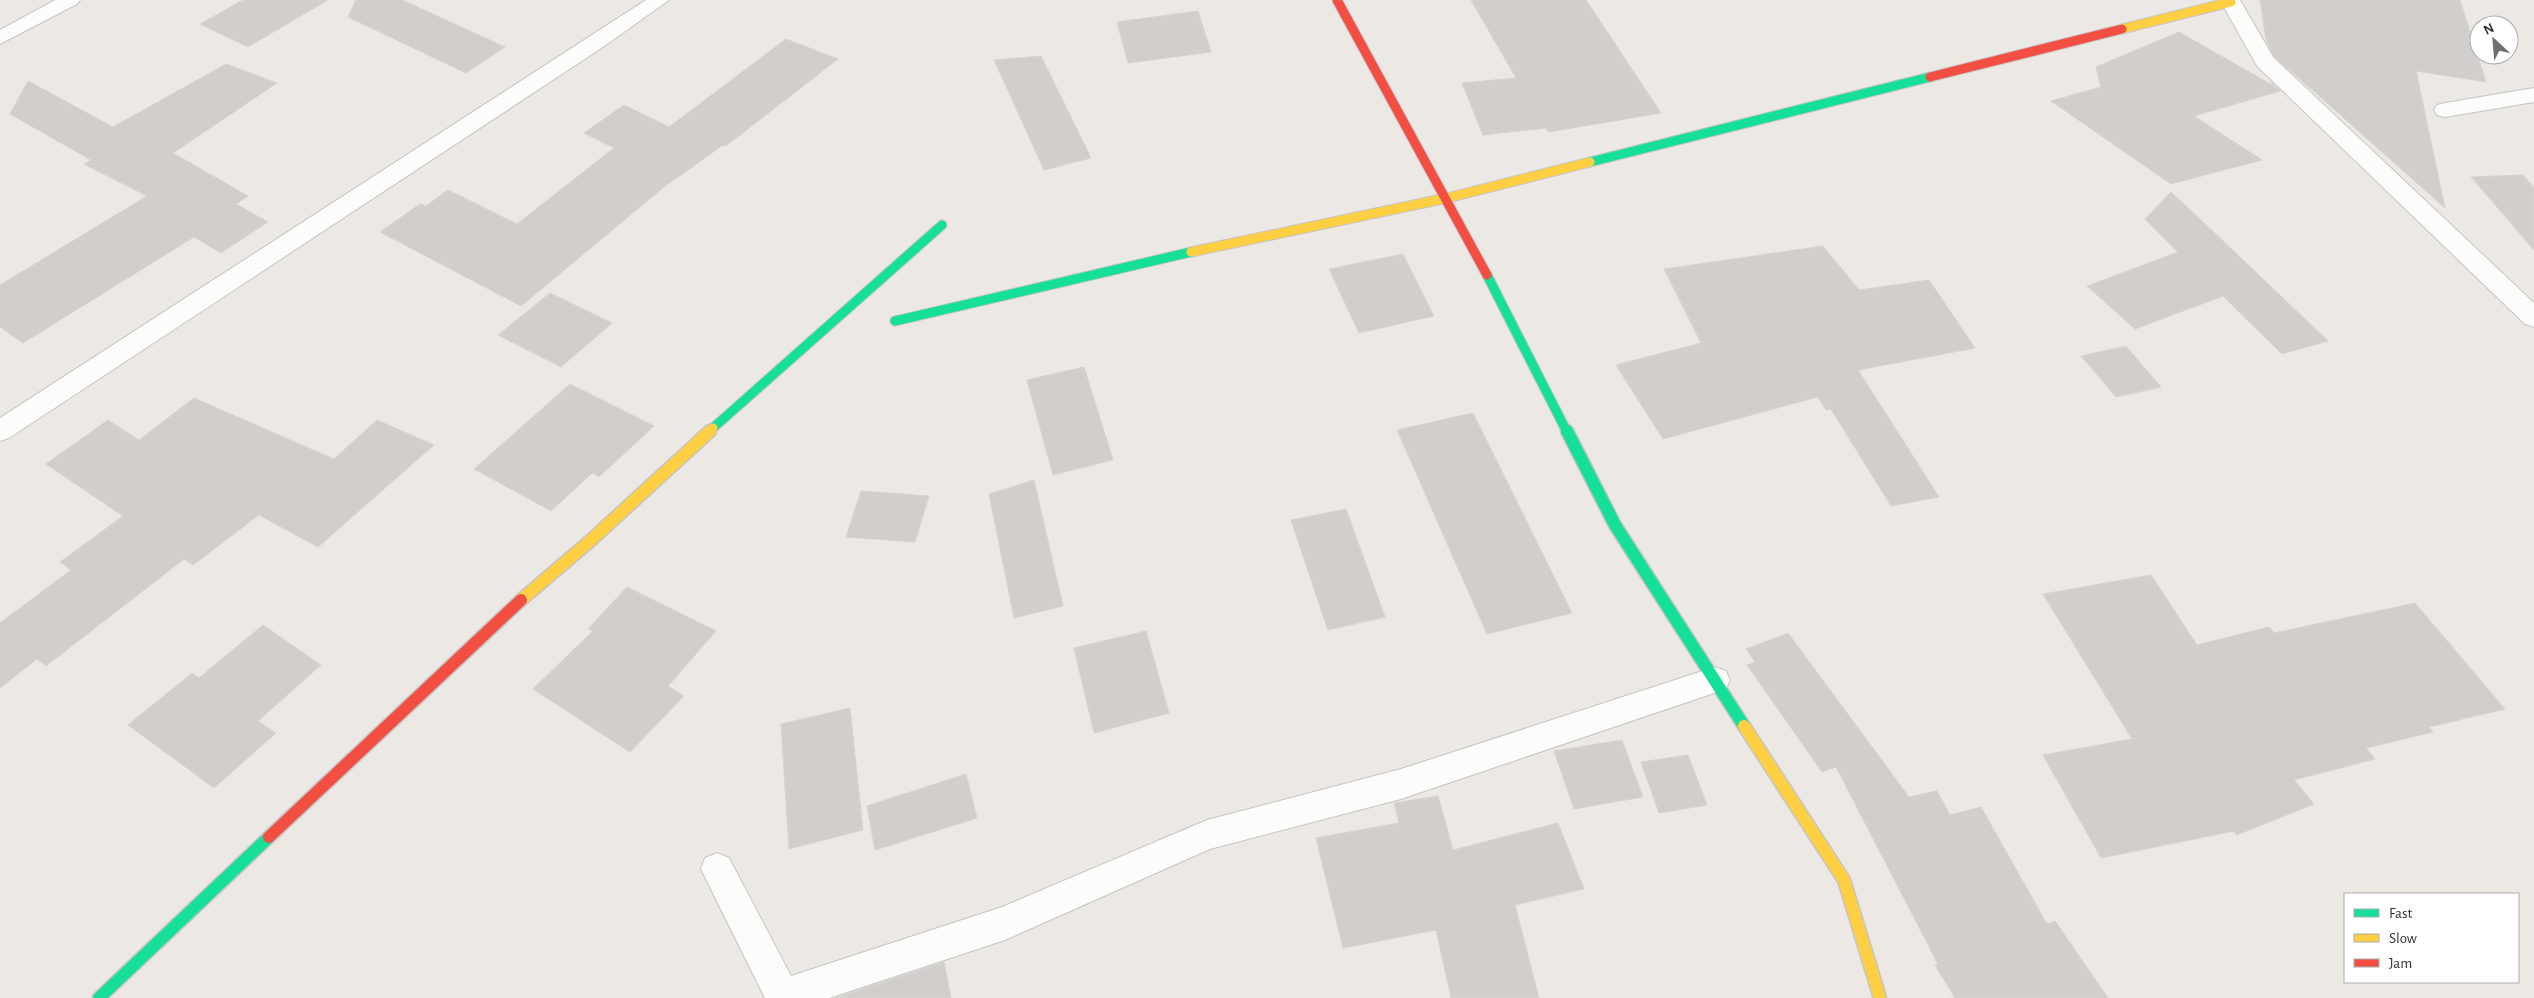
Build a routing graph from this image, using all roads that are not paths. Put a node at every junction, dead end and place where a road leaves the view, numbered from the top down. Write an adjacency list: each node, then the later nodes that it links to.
1 (70, 0): 5 (street)
2 (659, 0): 12 (street)
3 (1336, 0): 8 (street)
4 (2230, 1): 8 (street); 10 (street)
5 (0, 38)
6 (2534, 95): 7 (street)
7 (2445, 110)
8 (1447, 198): 11 (street); 13 (street)
9 (942, 225): 15 (street)
10 (2534, 318)
11 (895, 321)
12 (0, 431)
13 (1715, 680): 14 (street); 16 (street)
14 (717, 869)
15 (99, 998)
16 (1880, 998)

